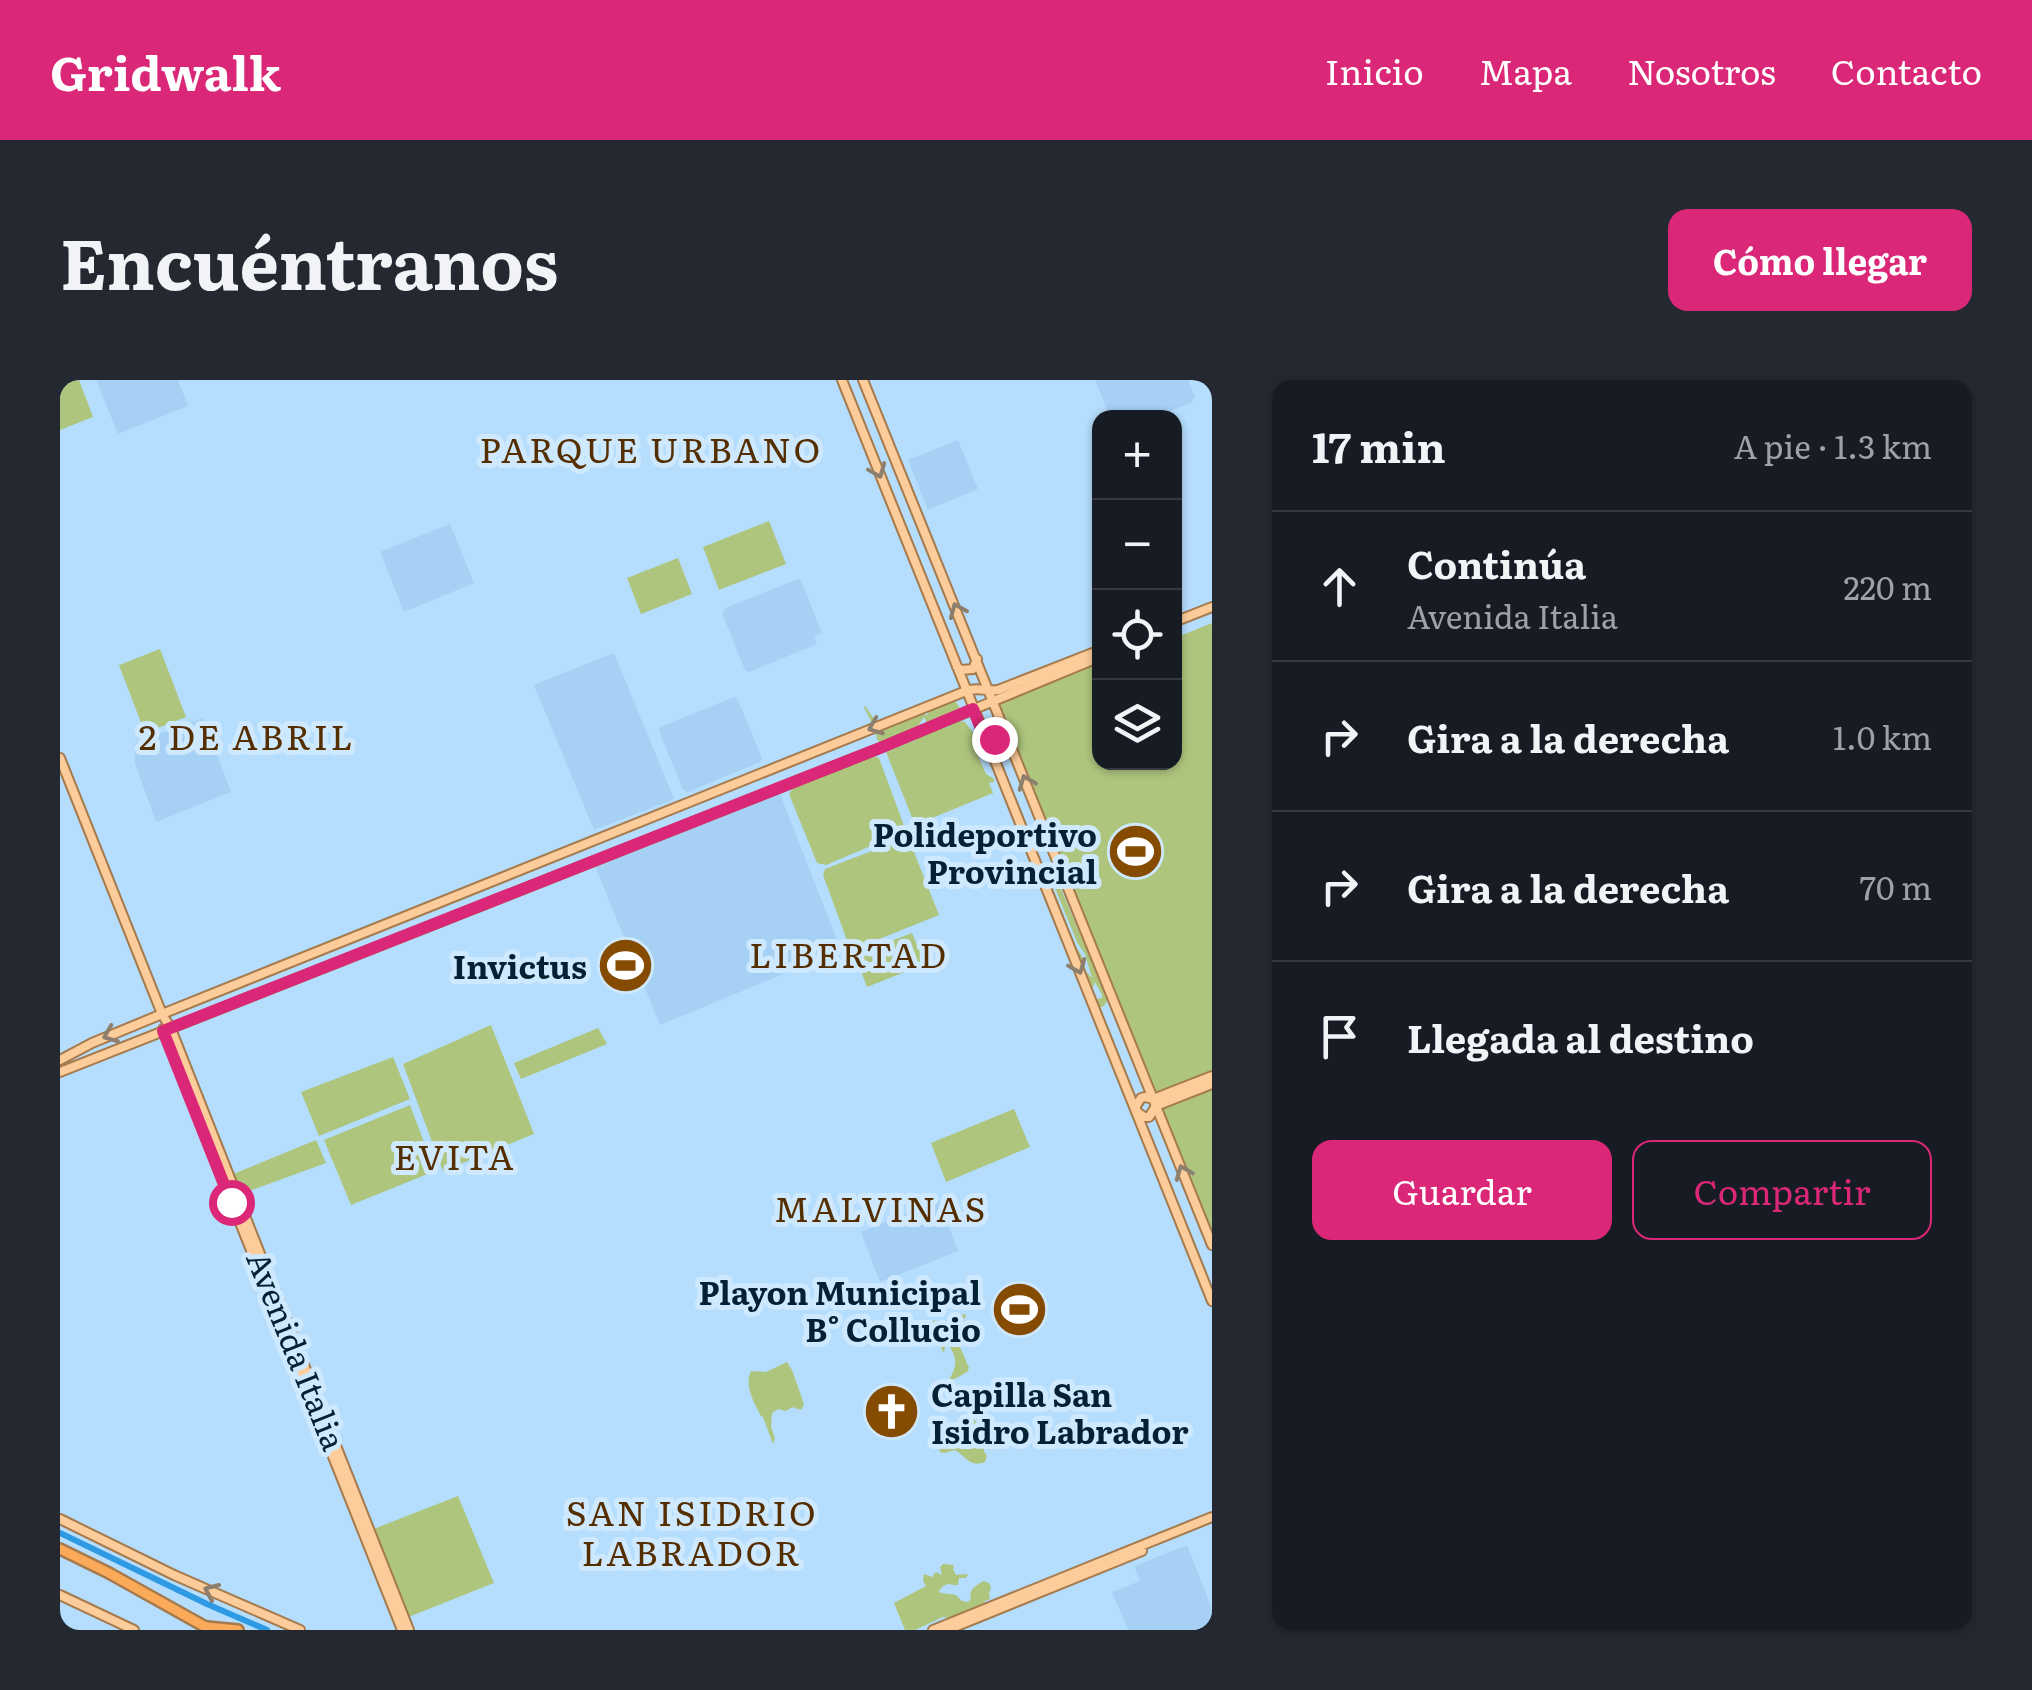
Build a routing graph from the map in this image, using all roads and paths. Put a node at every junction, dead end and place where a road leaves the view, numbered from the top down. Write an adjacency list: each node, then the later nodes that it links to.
1 (842, 380): 4 (main road, one-way to 4)
2 (863, 380): 3 (main road)
3 (931, 546): 4 (main road); 8 (main road, one-way to 3)
4 (913, 556): 9 (main road)
5 (1212, 607): 6 (main road)
6 (1182, 620)
7 (1092, 657): 11 (main road)
8 (977, 659): 9 (main road); 11 (main road)
9 (957, 667): 10 (main road)
10 (966, 690): 11 (main road); 12 (main road); 16 (main road, one-way to 16)
11 (993, 700): 12 (main road); 13 (main road)
12 (973, 709): 14 (main road); 17 (main road)
13 (1009, 739): 14 (main road); 22 (main road, one-way to 13)
14 (989, 748): 23 (main road, one-way to 23)
15 (60, 758): 16 (main road, Avenida Italia)
16 (162, 1014): 17 (main road, Avenida Italia); 18 (main road, one-way to 18)
17 (167, 1030): 19 (main road); 34 (main road, Avenida Italia)
18 (60, 1060)
19 (60, 1072)
20 (1212, 1076): 22 (main road)
21 (1212, 1084): 22 (main road)
22 (1155, 1103): 23 (main road); 23 (main road); 24 (main road, one-way to 22)
23 (1136, 1111): 25 (main road)
24 (1212, 1245)
25 (1212, 1301)
26 (60, 1519): 33 (main road, one-way to 26)
27 (1212, 1520): 35 (main road); 36 (main road)
28 (60, 1549): 30 (highway)
29 (60, 1595): 31 (main road)
30 (209, 1628): 32 (highway)
31 (134, 1630)
32 (238, 1630)
33 (300, 1630)
34 (406, 1630)
35 (933, 1630)
36 (947, 1630)

